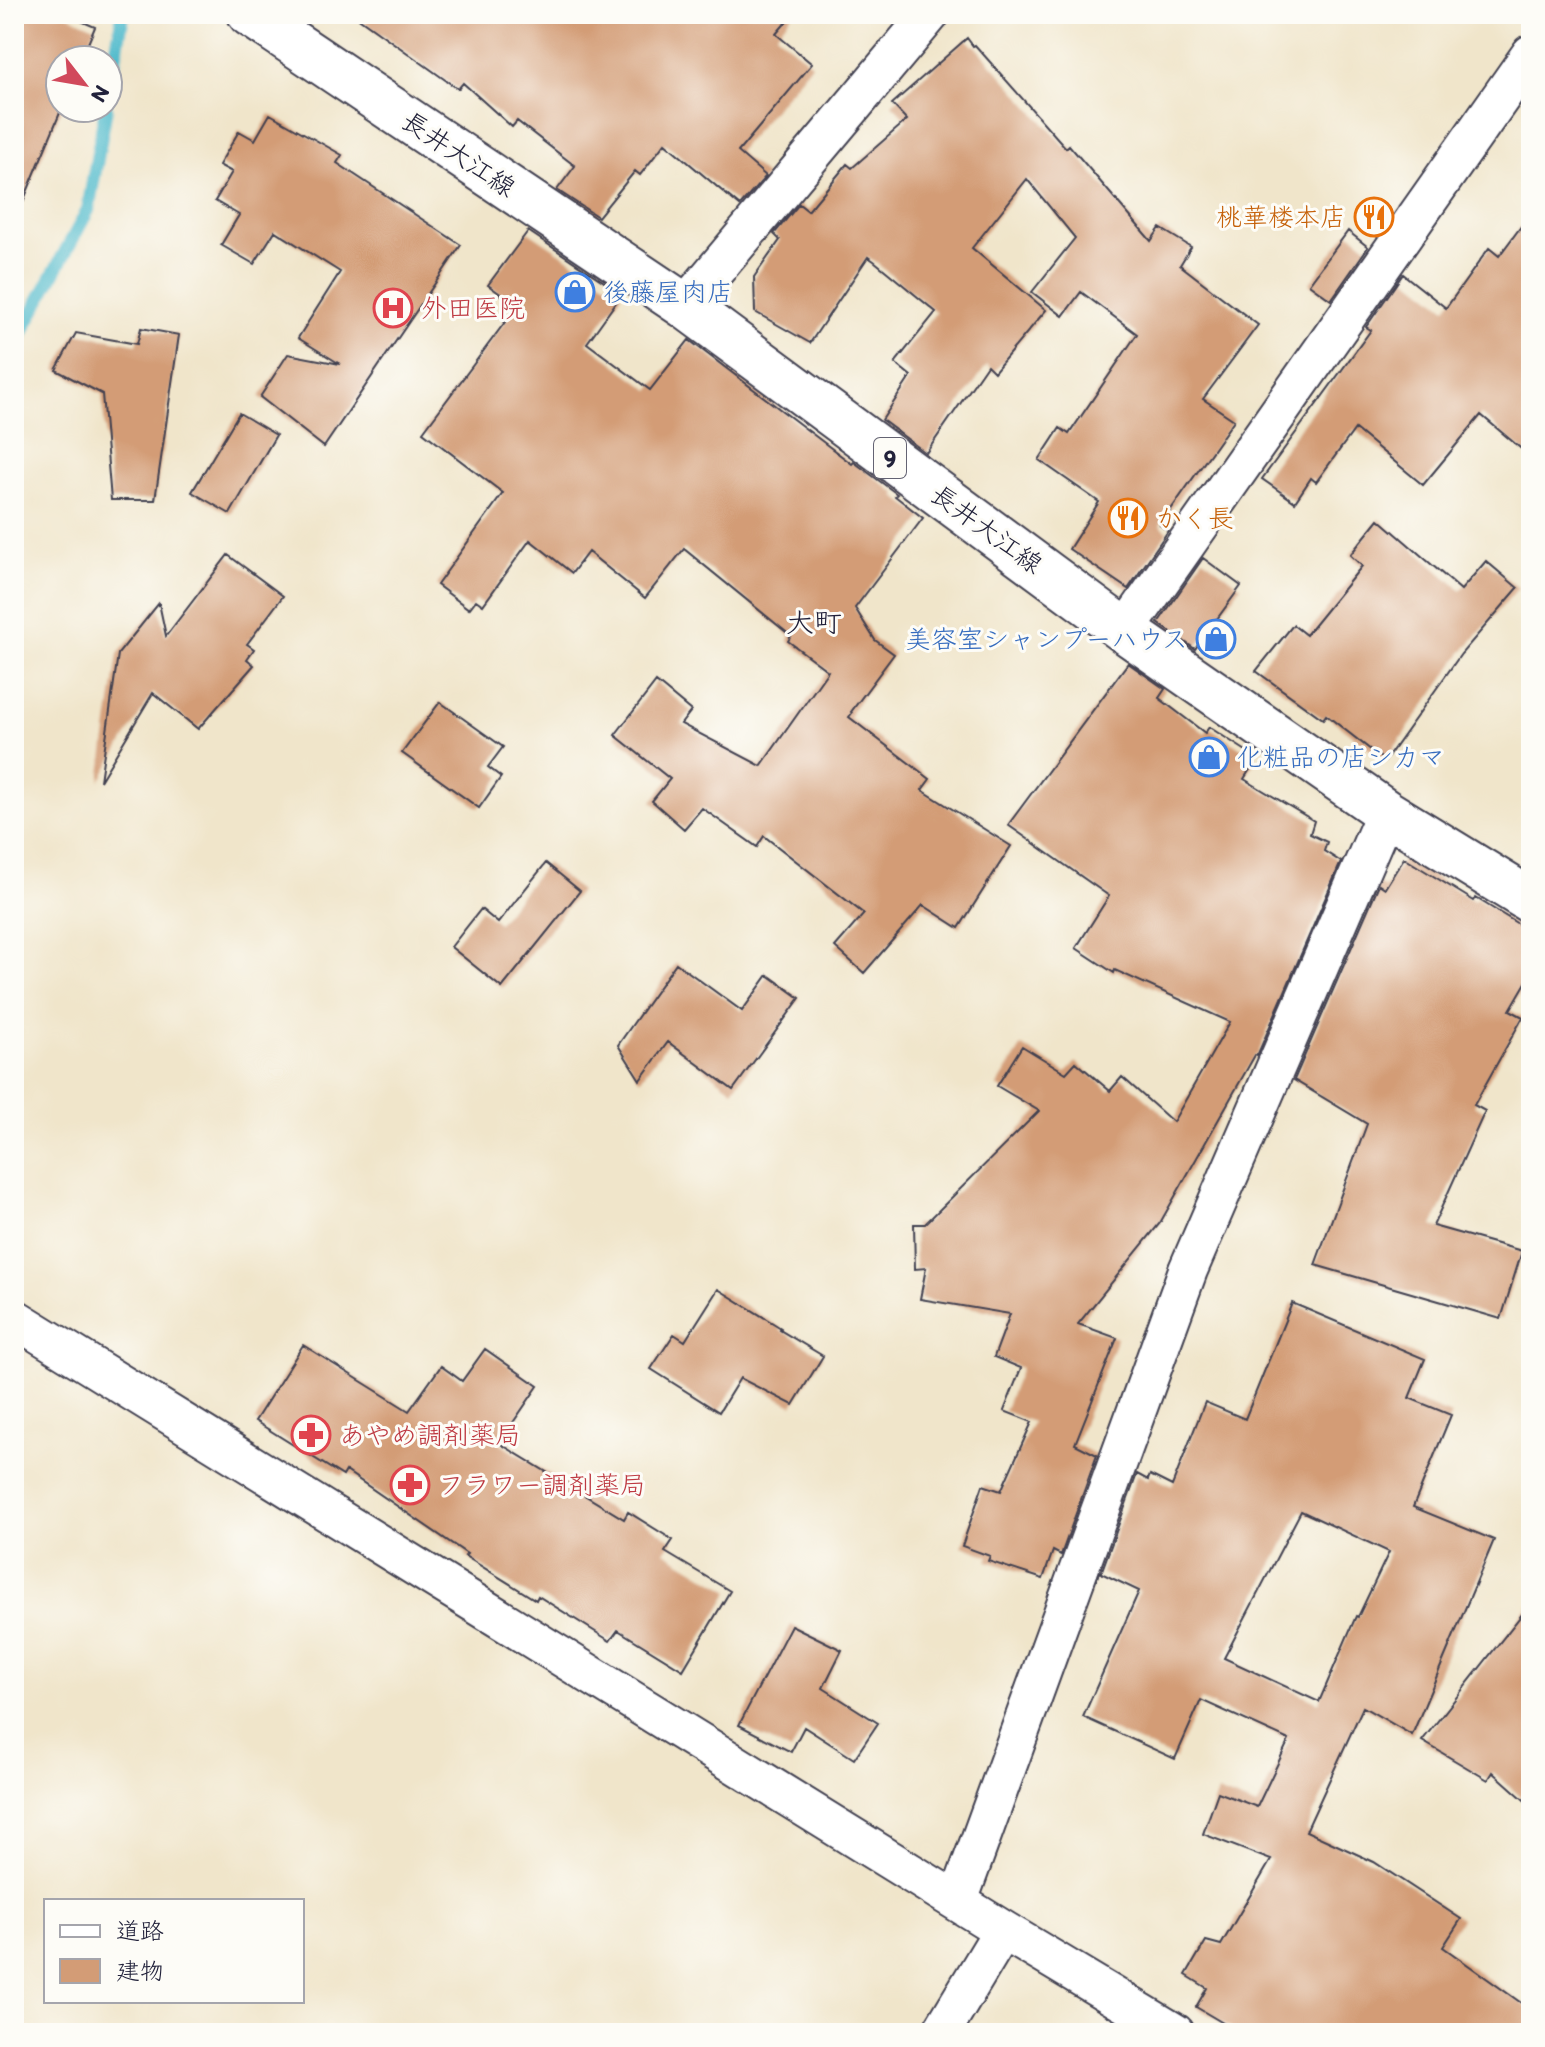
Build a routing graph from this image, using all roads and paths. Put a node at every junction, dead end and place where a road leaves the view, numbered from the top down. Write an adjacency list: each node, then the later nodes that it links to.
1 (250, 14): 4 (main road, 長井大江線 / 9)
2 (930, 14): 4 (street)
3 (1531, 54): 5 (street)
4 (685, 306): 5 (main road, 長井大江線 / 9)
5 (1125, 631): 6 (main road, 長井大江線 / 9)
6 (1386, 812): 7 (main road, 長井大江線 / 9); 9 (street)
7 (1531, 901)
8 (14, 1318): 9 (street)
9 (958, 1901): 10 (street)
10 (1003, 1930): 11 (street); 12 (street)
11 (941, 2033)
12 (1175, 2033)

